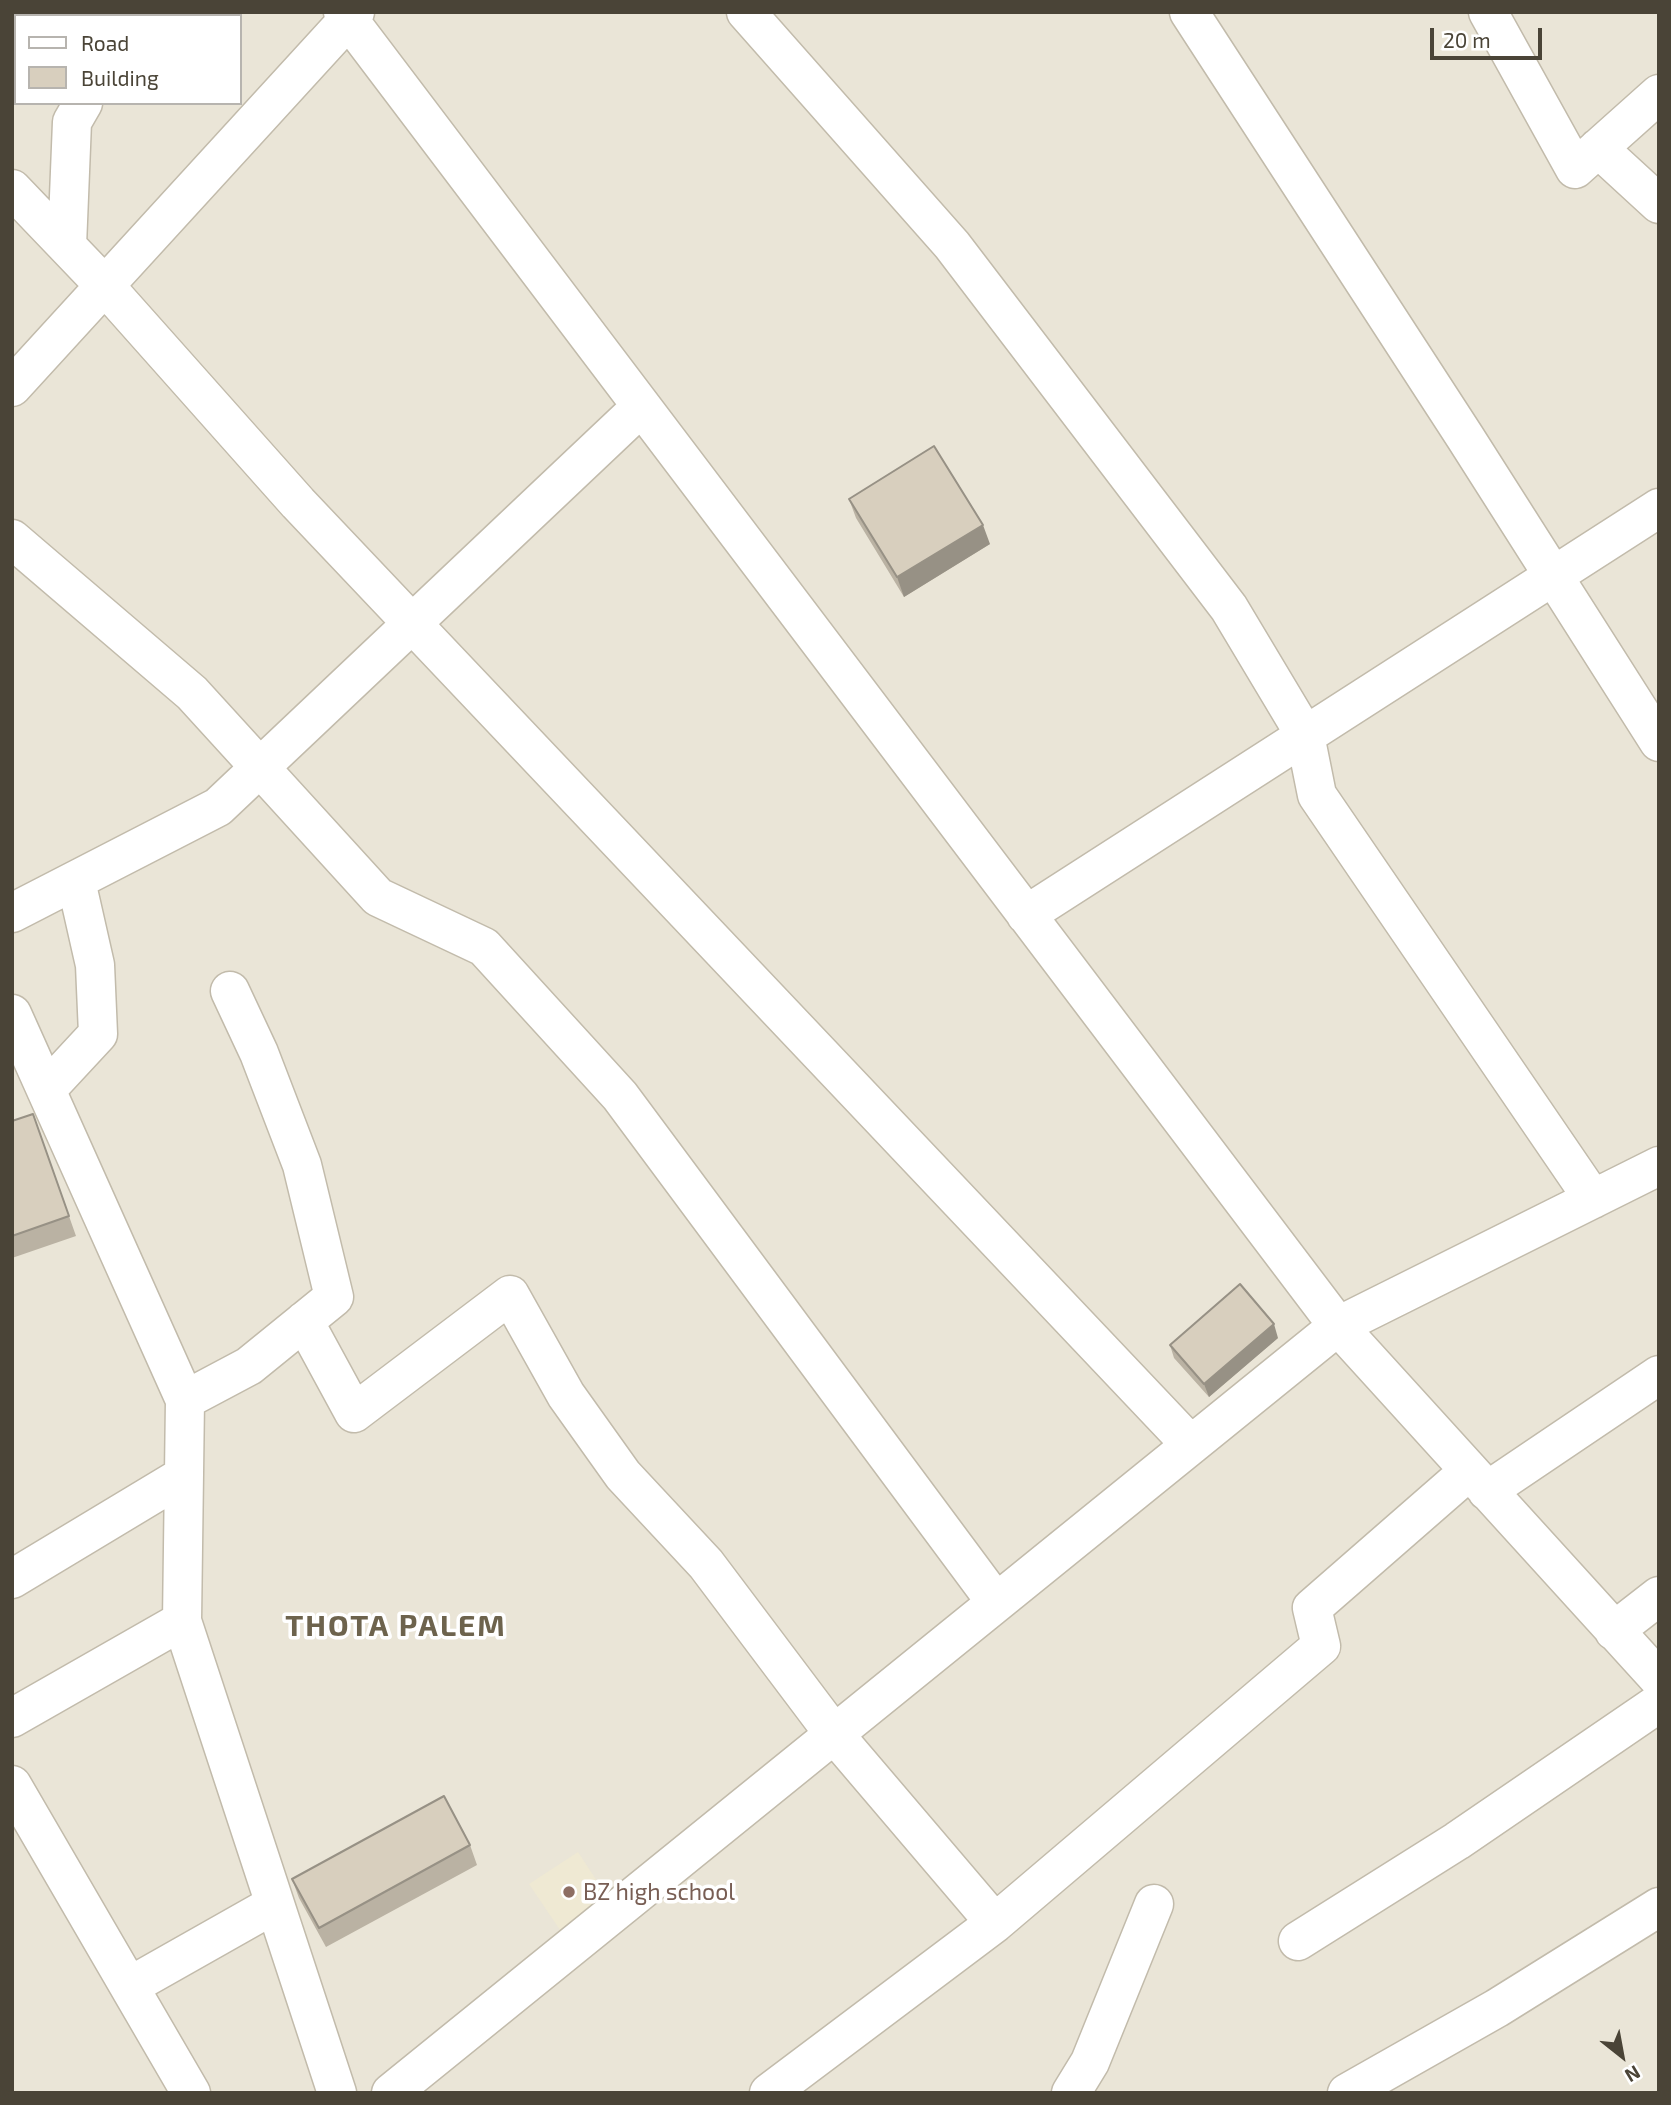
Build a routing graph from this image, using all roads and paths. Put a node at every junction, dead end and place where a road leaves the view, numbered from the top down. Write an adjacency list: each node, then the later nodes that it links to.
1 (746, 12): 18 (street)
2 (1189, 12): 16 (street)
3 (1488, 12): 7 (street)
4 (349, 15): 11 (street); 13 (street)
5 (1659, 94): 7 (street)
6 (82, 105): 10 (street)
7 (1598, 148): 9 (street)
8 (12, 189): 10 (street)
9 (1659, 204)
10 (67, 246): 11 (street)
11 (105, 286): 12 (street); 17 (street)
12 (12, 387)
13 (641, 407): 17 (street); 23 (street)
14 (1659, 508): 16 (street)
15 (12, 539): 20 (street)
16 (1553, 576): 18 (street); 19 (street)
17 (412, 624): 20 (street); 33 (street)
18 (1306, 735): 23 (street); 28 (street)
19 (1659, 743)
20 (260, 768): 21 (street); 38 (street)
21 (76, 881): 22 (street); 26 (street)
22 (12, 913)
23 (1026, 915): 30 (street)
24 (230, 991): 29 (street)
25 (12, 1014): 26 (street)
26 (46, 1090): 32 (street)
27 (1659, 1166): 28 (street)
28 (1593, 1199): 30 (street)
29 (304, 1321): 32 (street); 44 (street)
30 (1338, 1326): 33 (street); 35 (street)
31 (1659, 1375): 35 (street)
32 (185, 1400): 34 (street)
33 (1191, 1446): 38 (street)
34 (183, 1476): 36 (street); 39 (street)
35 (1478, 1481): 40 (street); 49 (street)
36 (12, 1579)
37 (1659, 1596): 40 (street)
38 (995, 1601): 44 (street)
39 (182, 1620): 43 (street); 46 (street)
40 (1614, 1631): 41 (street)
41 (1659, 1679)
42 (1659, 1703): 50 (street)
43 (12, 1718)
44 (834, 1734): 49 (street); 55 (street)
45 (12, 1784): 51 (street)
46 (275, 1904): 51 (street); 54 (street)
47 (1154, 1904): 57 (street)
48 (1659, 1907): 52 (street)
49 (995, 1923): 56 (street)
50 (1298, 1941)
51 (130, 1986): 53 (street)
52 (1352, 2092)
53 (191, 2093)
54 (337, 2093)
55 (391, 2093)
56 (769, 2093)
57 (1071, 2093)

